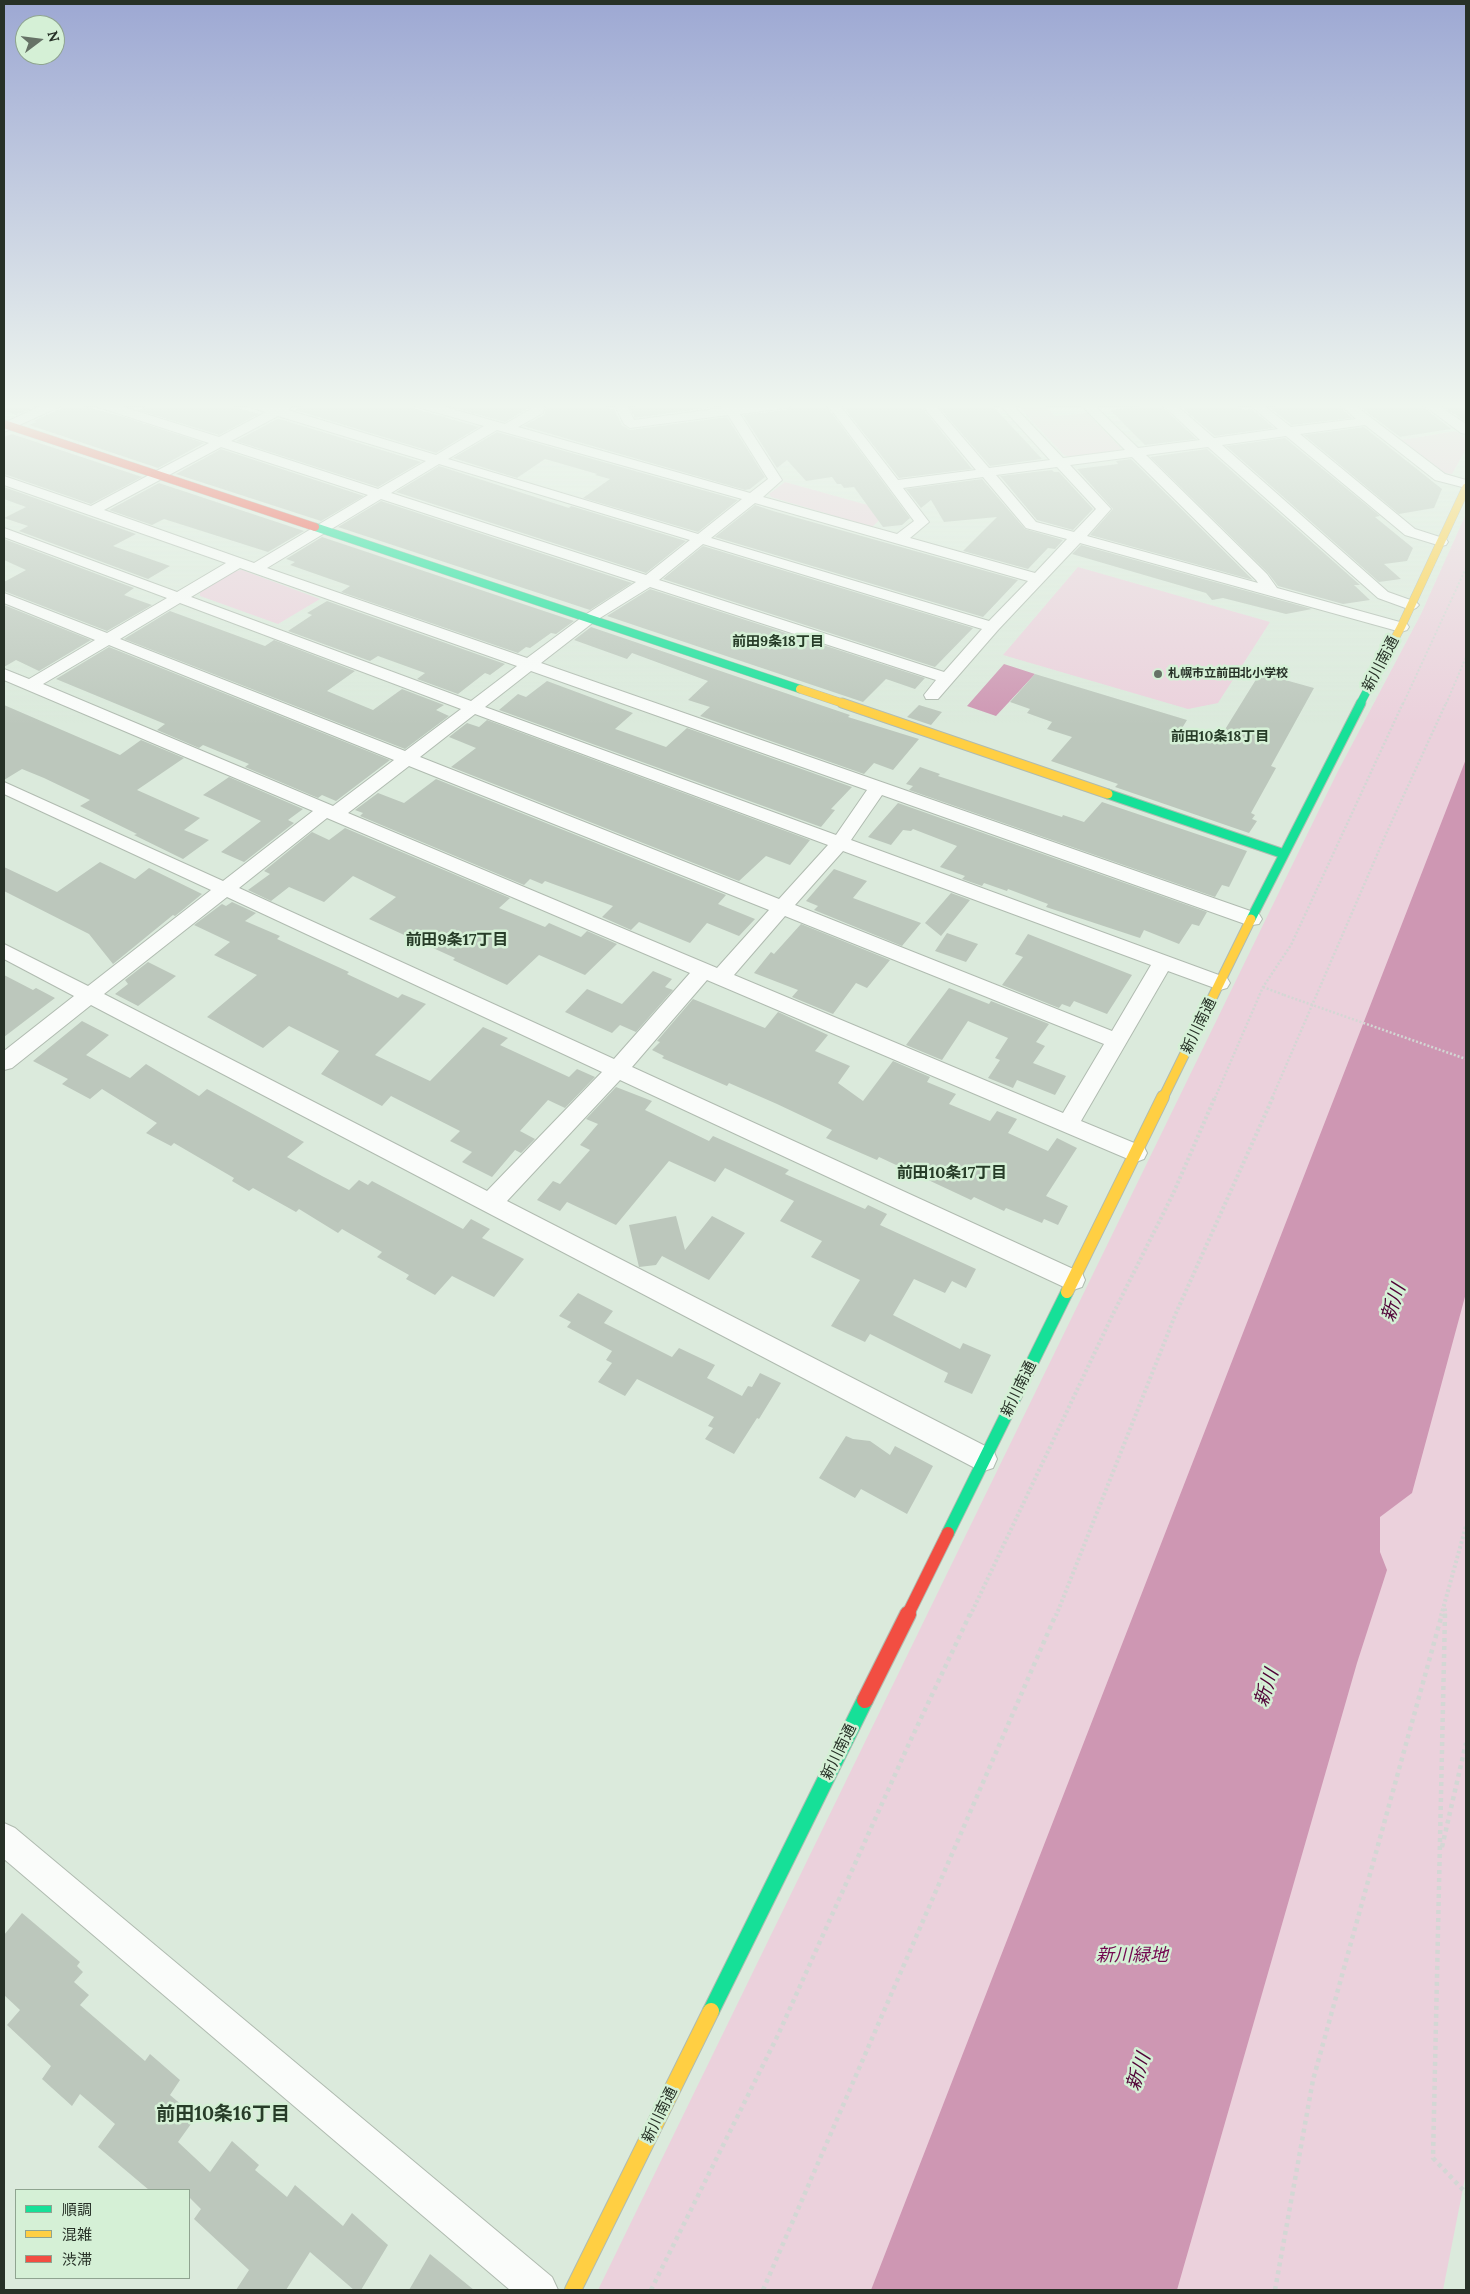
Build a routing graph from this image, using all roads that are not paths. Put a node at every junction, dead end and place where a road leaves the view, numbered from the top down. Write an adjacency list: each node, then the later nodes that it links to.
1 (92, 511): 21 (street)
2 (265, 511): 15 (street)
3 (353, 511): 15 (street)
4 (433, 511): 24 (street)
5 (608, 511): 18 (street)
6 (736, 511): 18 (street)
7 (800, 511): 19 (street)
8 (914, 511): 19 (street)
9 (1019, 511): 17 (street)
10 (1102, 511): 17 (street)
11 (1195, 511): 25 (street)
12 (1289, 511): 28 (street)
13 (1385, 511): 20 (street)
14 (1455, 511): 20 (street, 新川南通)
15 (322, 530): 22 (street); 29 (street)
16 (4, 532): 27 (street)
17 (1078, 538): 23 (street); 25 (street)
18 (701, 539): 24 (street); 30 (street)
19 (900, 539): 23 (street)
20 (1441, 542): 28 (street, 新川南通)
21 (239, 562): 22 (street); 27 (street)
22 (256, 568): 33 (street)
23 (1038, 579): 30 (street)
24 (648, 581): 29 (street); 34 (street)
25 (1271, 591): 31 (street)
26 (4, 598): 32 (street)
27 (178, 598): 32 (street); 37 (street)
28 (1411, 604): 31 (street, 新川南通)
29 (590, 618): 33 (street); 43 (street)
30 (992, 627): 34 (street)
31 (1401, 627): 43 (street, 新川南通)
32 (106, 639): 35 (street); 38 (street)
33 (531, 665): 37 (street); 40 (street)
34 (947, 678): 36 (street)
35 (14, 682): 41 (street)
36 (932, 695)
37 (474, 708): 38 (street); 42 (street)
38 (407, 759): 41 (street); 45 (street)
39 (4, 787): 44 (street)
40 (878, 787): 42 (street); 46 (street)
41 (331, 812): 44 (street); 49 (street)
42 (840, 843): 45 (street); 48 (street)
43 (1284, 854): 46 (street, 新川南通)
44 (224, 888): 51 (street); 54 (street)
45 (781, 908): 49 (street); 52 (street)
46 (1252, 919): 50 (street, 新川南通)
47 (4, 951): 51 (street)
48 (1163, 962): 50 (street); 52 (street)
49 (712, 973): 54 (street); 55 (street)
50 (1220, 983): 56 (street, 新川南通)
51 (88, 995): 53 (street); 57 (street)
52 (1117, 1041): 55 (street)
53 (4, 1062)
54 (617, 1070): 57 (street); 58 (street)
55 (1068, 1124): 56 (street)
56 (1136, 1153): 58 (street, 新川南通)
57 (490, 1203): 59 (street)
58 (1073, 1280): 59 (street, 新川南通)
59 (984, 1459): 62 (street, 新川南通)
60 (4, 1840): 61 (street)
61 (539, 2290)
62 (573, 2290)

